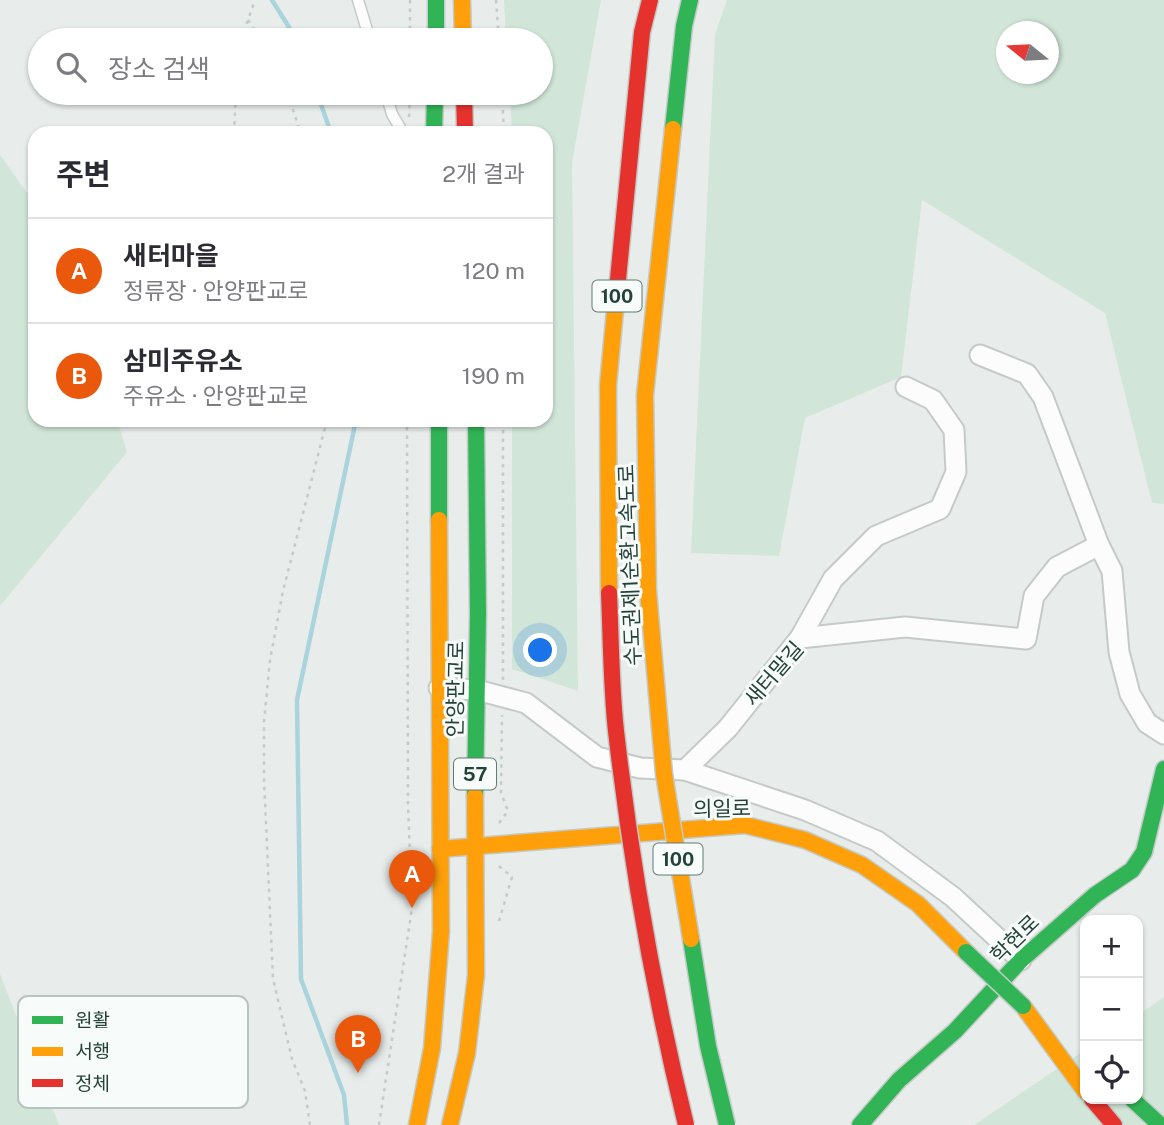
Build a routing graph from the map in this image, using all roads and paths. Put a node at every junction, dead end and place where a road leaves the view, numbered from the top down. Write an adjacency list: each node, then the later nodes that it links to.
1 (255, 0): 9 (path)
2 (358, 0): 12 (lane)
3 (410, 0): 13 (path)
4 (436, 0): 14 (main road)
5 (462, 0): 15 (main road)
6 (496, 0): 16 (path)
7 (650, 0): 56 (main road, 수도권제1순환고속도로 / 100, bridge)
8 (690, 0): 57 (main road, 수도권제1순환고속도로 / 100, bridge)
9 (248, 20): 10 (path); 11 (path)
10 (245, 28)
11 (253, 28)
12 (366, 28)
13 (410, 28)
14 (436, 28)
15 (463, 28)
16 (498, 28)
17 (235, 105): 24 (path)
18 (291, 105): 25 (path)
19 (389, 105): 26 (lane)
20 (408, 105): 27 (path)
21 (435, 105): 28 (main road)
22 (465, 105): 29 (main road)
23 (503, 105): 30 (path)
24 (234, 126)
25 (299, 126)
26 (403, 126)
27 (405, 126)
28 (435, 126)
29 (466, 126)
30 (504, 126)
31 (980, 355): 37 (street)
32 (906, 387): 38 (street)
33 (325, 427): 52 (path)
34 (407, 427): 53 (path)
35 (439, 427): 39 (main road, 안양판교로 / 57)
36 (476, 427): 40 (main road, 안양판교로 / 57)
37 (1099, 545): 38 (street, 새터말길); 41 (street)
38 (800, 638): 43 (street, 새터말길)
39 (439, 688): 40 (street); 45 (main road, 안양판교로 / 57)
40 (477, 690): 43 (street); 44 (main road, 안양판교로 / 57)
41 (1164, 734)
42 (1164, 769): 46 (main road, 학현로)
43 (685, 770): 46 (street)
44 (474, 848): 45 (main road, 의일로); 47 (main road, 의일로, bridge); 55 (main road, 안양판교로 / 57)
45 (440, 849): 54 (main road, 안양판교로 / 57)
46 (1021, 960): 58 (main road, 학현로)
47 (1023, 1006): 48 (main road); 49 (main road)
48 (1075, 1050)
49 (1080, 1084)
50 (1096, 1104): 59 (main road)
51 (1137, 1104): 60 (main road)
52 (310, 1125)
53 (379, 1125)
54 (417, 1125)
55 (450, 1125)
56 (686, 1125)
57 (727, 1125)
58 (860, 1125)
59 (1114, 1125)
60 (1160, 1125)

